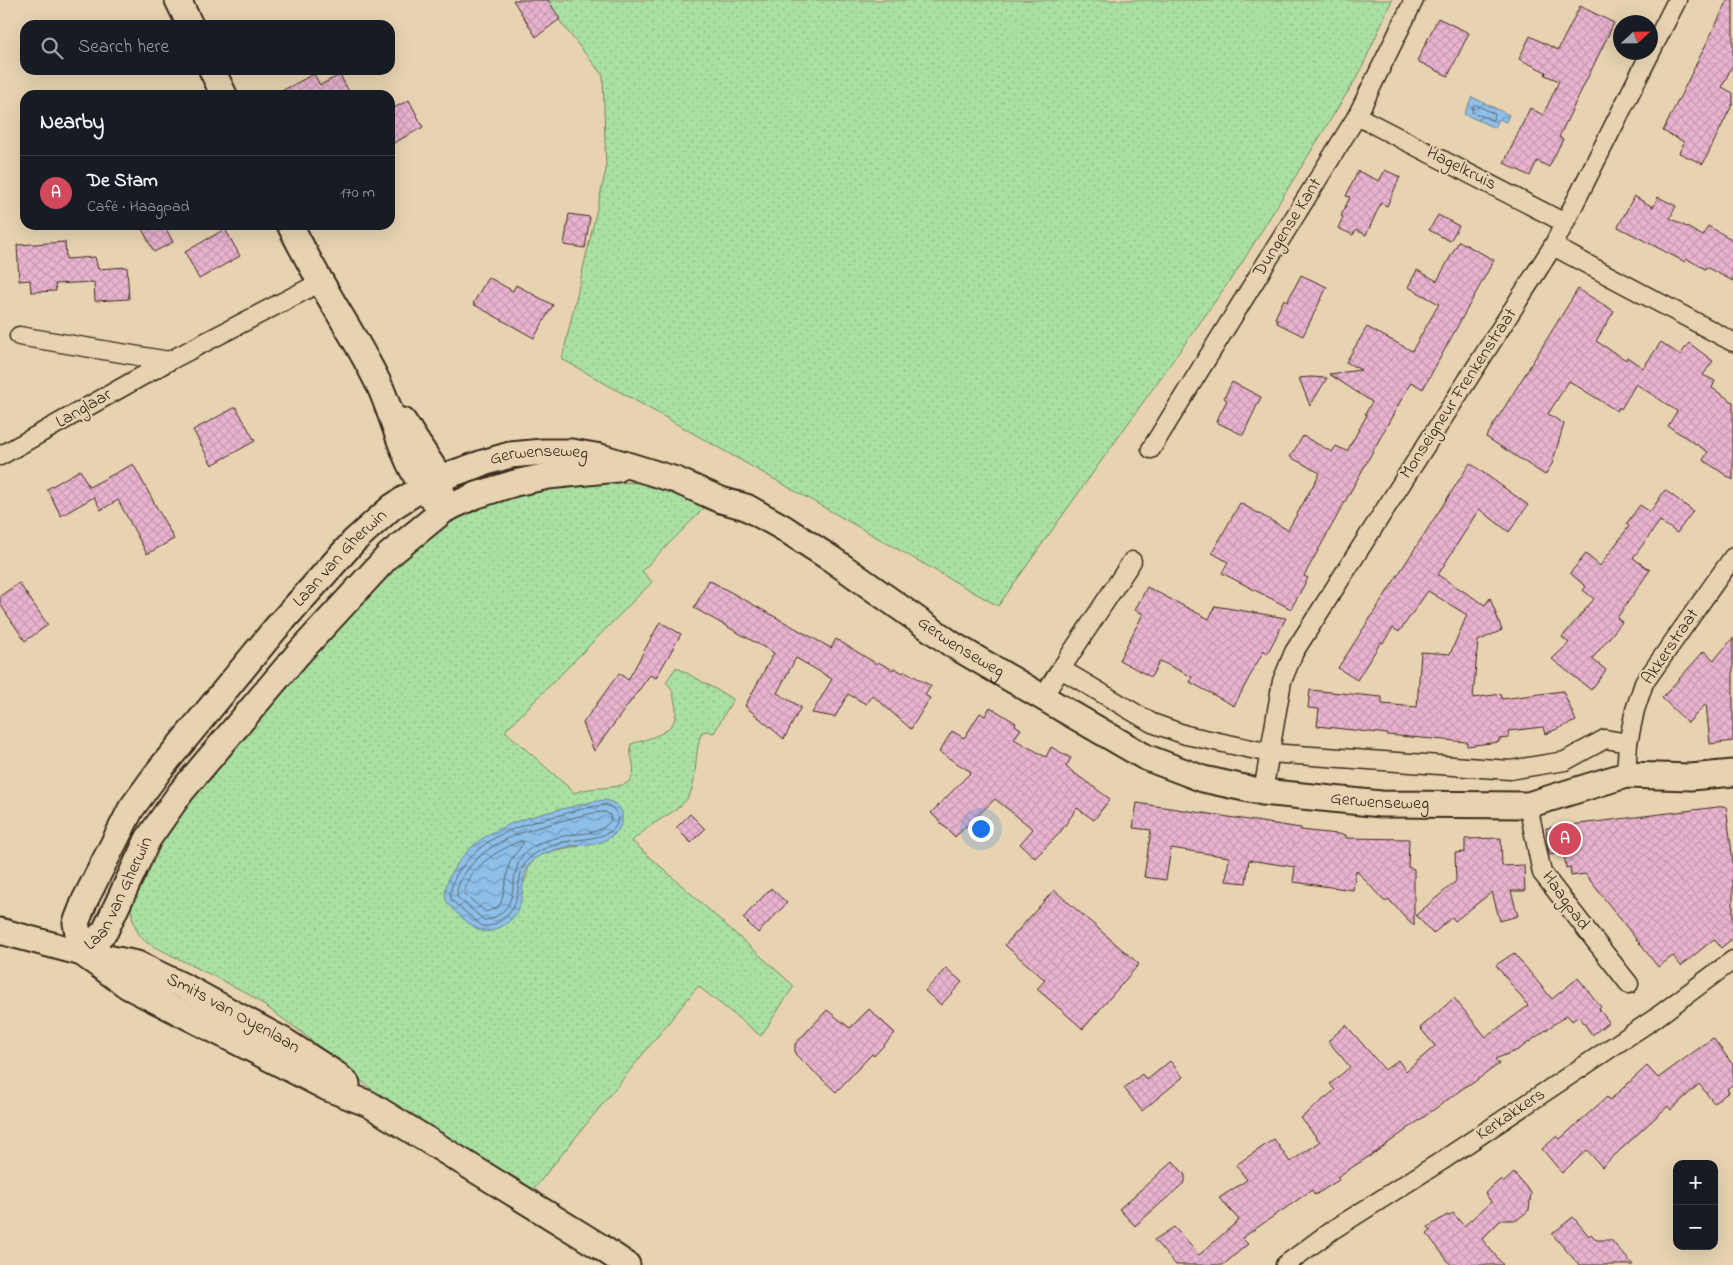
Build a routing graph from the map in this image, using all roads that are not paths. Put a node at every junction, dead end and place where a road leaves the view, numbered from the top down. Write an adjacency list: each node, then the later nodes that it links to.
1 (178, 0): 4 (street)
2 (1414, 0): 7 (street, Dungense Kant)
3 (1678, 0): 8 (street, Monseigneur Frenkenstraat)
4 (188, 20)
5 (214, 75): 6 (street)
6 (222, 90)
7 (1357, 116): 8 (street, Hagelkruis); 15 (street, Dungense Kant)
8 (1565, 223): 10 (street, Monseigneur Frenkenstraat)
9 (293, 230): 11 (street)
10 (1554, 246): 13 (street); 25 (street, Monseigneur Frenkenstraat)
11 (320, 282): 14 (street, Langlaar); 18 (street)
12 (19, 336): 14 (street)
13 (1733, 342)
14 (169, 361): 16 (street, Langlaar)
15 (1150, 449)
16 (0, 456)
17 (639, 467): 18 (street, Gerwenseweg); 19 (street, Gerwenseweg); 23 (street, Gerwenseweg)
18 (431, 483): 19 (street); 31 (street, Laan van Gherwin)
19 (444, 510): 31 (street, Laan van Gherwin)
20 (1733, 557): 24 (street, Akkerstraat)
21 (1132, 561): 22 (street)
22 (1061, 669): 23 (street); 25 (street)
23 (1043, 696): 28 (street, Gerwenseweg)
24 (1628, 743): 25 (street); 27 (street, Akkerstraat)
25 (1270, 753): 28 (street, Monseigneur Frenkenstraat)
26 (1733, 773): 27 (street, Gerwenseweg)
27 (1626, 775): 29 (street, Gerwenseweg)
28 (1263, 792): 29 (street, Gerwenseweg)
29 (1528, 805): 33 (street, Haagpad)
30 (0, 931): 31 (street, Smits van Oyenlaan)
31 (82, 953): 34 (street, Smits van Oyenlaan)
32 (1733, 960): 35 (street, Kerkakkers)
33 (1629, 984)
34 (627, 1265)
35 (1285, 1265)

